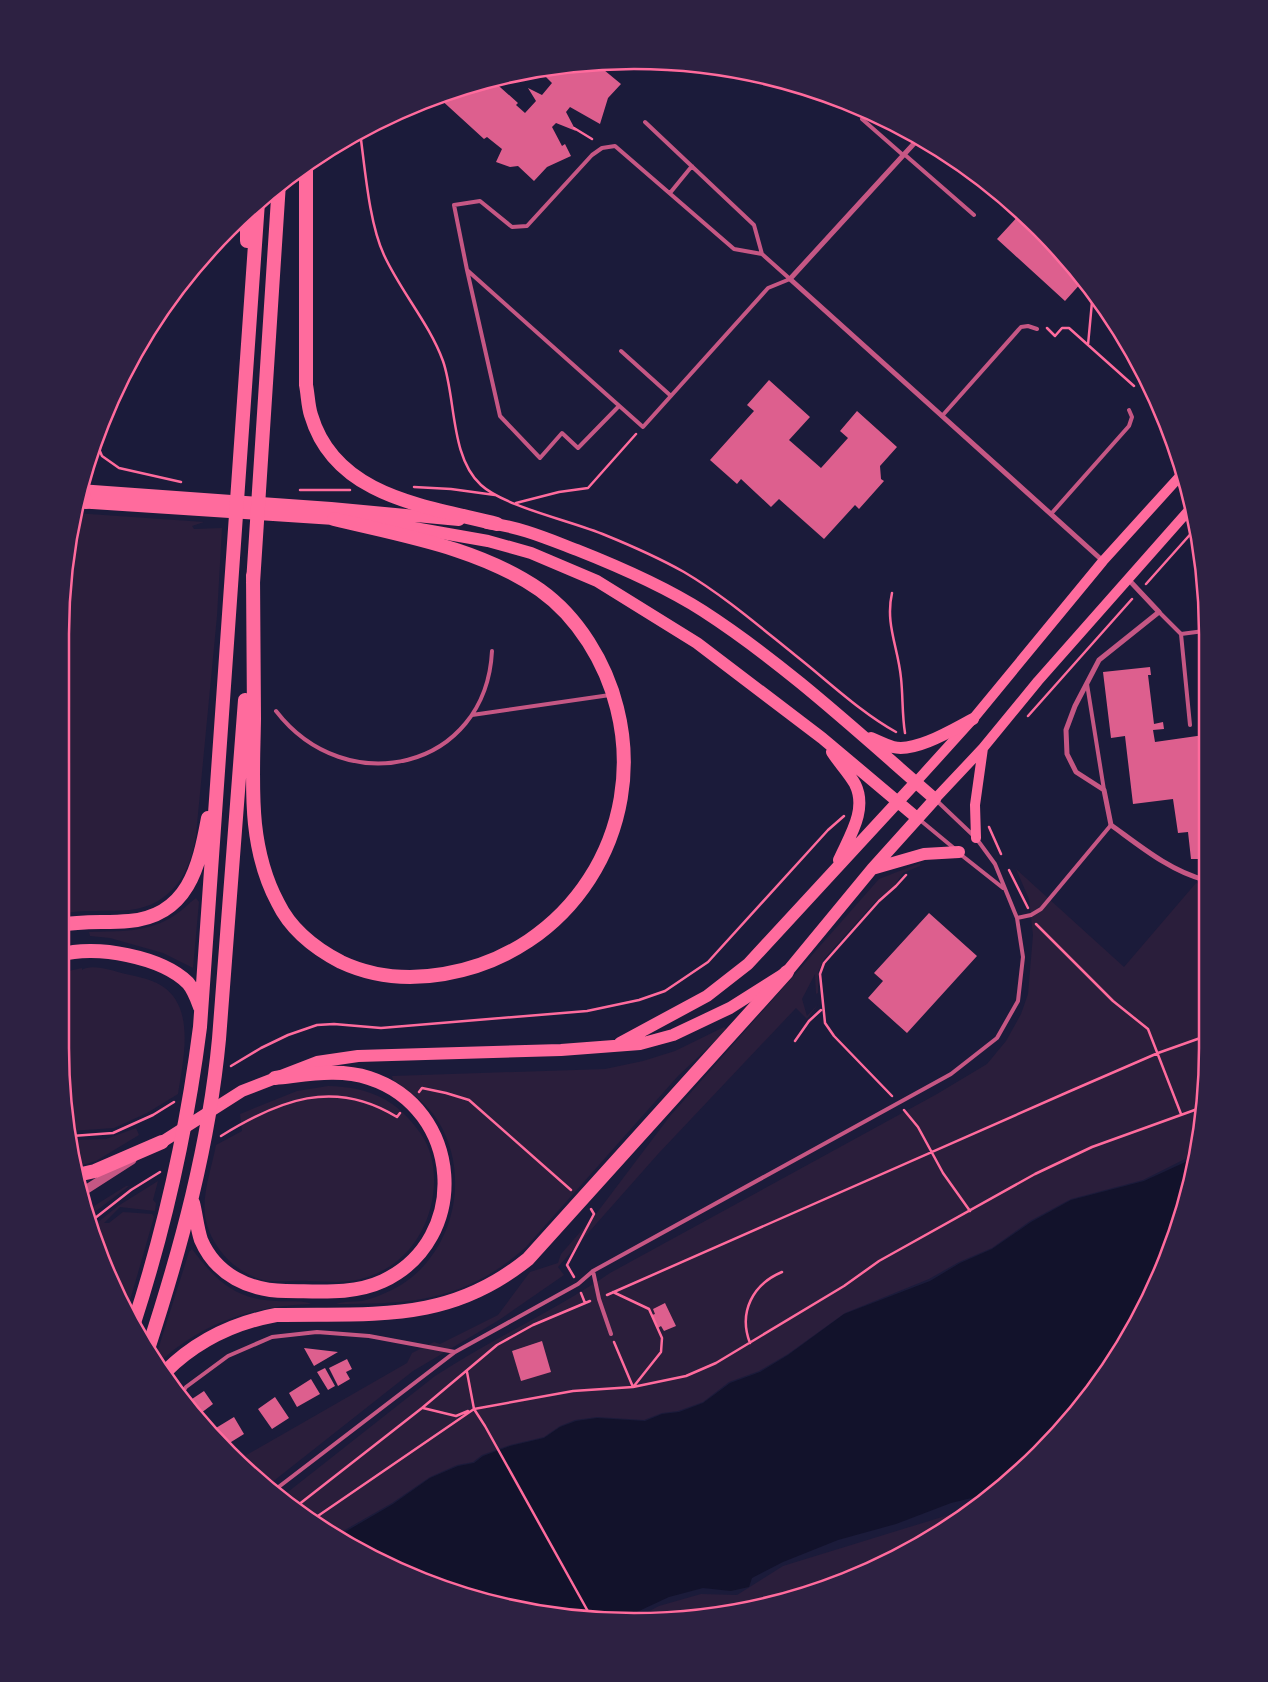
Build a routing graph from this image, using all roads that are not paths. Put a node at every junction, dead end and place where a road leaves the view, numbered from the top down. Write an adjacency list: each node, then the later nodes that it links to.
1 (862, 119): 4 (lane)
2 (645, 122): 5 (lane)
3 (914, 143): 4 (street)
4 (904, 154): 10 (lane); 14 (street)
5 (692, 166): 7 (lane); 12 (lane)
6 (306, 174): 28 (highway)
7 (670, 193): 12 (lane); 13 (lane)
8 (278, 195): 30 (highway)
9 (257, 212): 17 (highway)
10 (974, 215)
11 (247, 222): 17 (highway)
12 (762, 254): 14 (lane)
13 (467, 270): 19 (lane); 19 (lane)
14 (790, 279): 18 (lane); 21 (street)
15 (1037, 329): 21 (lane)
16 (621, 351): 18 (lane)
17 (247, 359): 45 (highway)
18 (671, 396): 19 (lane)
19 (618, 406)
20 (1128, 410): 25 (lane)
21 (942, 416): 25 (street)
22 (1177, 478): 29 (main road)
23 (87, 494): 28 (main road)
24 (87, 495): 27 (main road)
25 (1051, 514): 29 (street)
26 (1186, 514): 31 (main road)
27 (334, 519): 37 (highway); 43 (main road)
28 (497, 524): 42 (main road)
29 (1103, 561): 40 (main road)
30 (253, 575): 37 (highway); 68 (highway)
31 (1128, 579): 32 (street); 44 (main road)
32 (1159, 612): 34 (lane); 36 (street)
33 (1199, 632): 34 (lane)
34 (1181, 634): 41 (lane)
35 (492, 651): 39 (lane)
36 (1087, 684): 47 (lane); 47 (street)
37 (614, 695): 39 (lane)
38 (276, 711): 39 (lane)
39 (472, 715)
40 (973, 719): 42 (main road); 46 (main road)
41 (1190, 725)
42 (858, 732): 46 (main road)
43 (822, 738): 49 (main road); 54 (main road)
44 (983, 748): 48 (main road); 52 (main road)
45 (220, 749): 59 (highway); 62 (highway)
46 (916, 782): 48 (main road); 49 (main road)
47 (1104, 790): 51 (street)
48 (935, 799): 50 (main road); 52 (lane)
49 (898, 802): 50 (main road); 54 (main road)
50 (916, 818): 53 (lane); 55 (main road)
51 (1111, 825): 56 (street); 58 (lane)
52 (976, 838): 57 (lane)
53 (959, 852): 55 (main road); 57 (lane)
54 (835, 869): 63 (main road)
55 (872, 869): 61 (main road)
56 (1199, 877)
57 (1003, 888): 58 (lane)
58 (1017, 918): 69 (lane)
59 (69, 924)
60 (69, 953): 62 (highway)
61 (787, 972): 63 (main road); 74 (highway)
62 (201, 1011): 70 (highway)
63 (618, 1045): 64 (main road)
64 (275, 1078): 65 (main road); 68 (highway)
65 (162, 1142): 66 (highway); 67 (street)
66 (83, 1174)
67 (87, 1189)
68 (192, 1199): 72 (highway)
69 (593, 1271): 71 (lane); 73 (lane)
70 (136, 1316)
71 (611, 1334)
72 (150, 1341)
73 (455, 1352): 75 (lane); 76 (lane)
74 (169, 1369)
75 (184, 1390)
76 (279, 1487)

